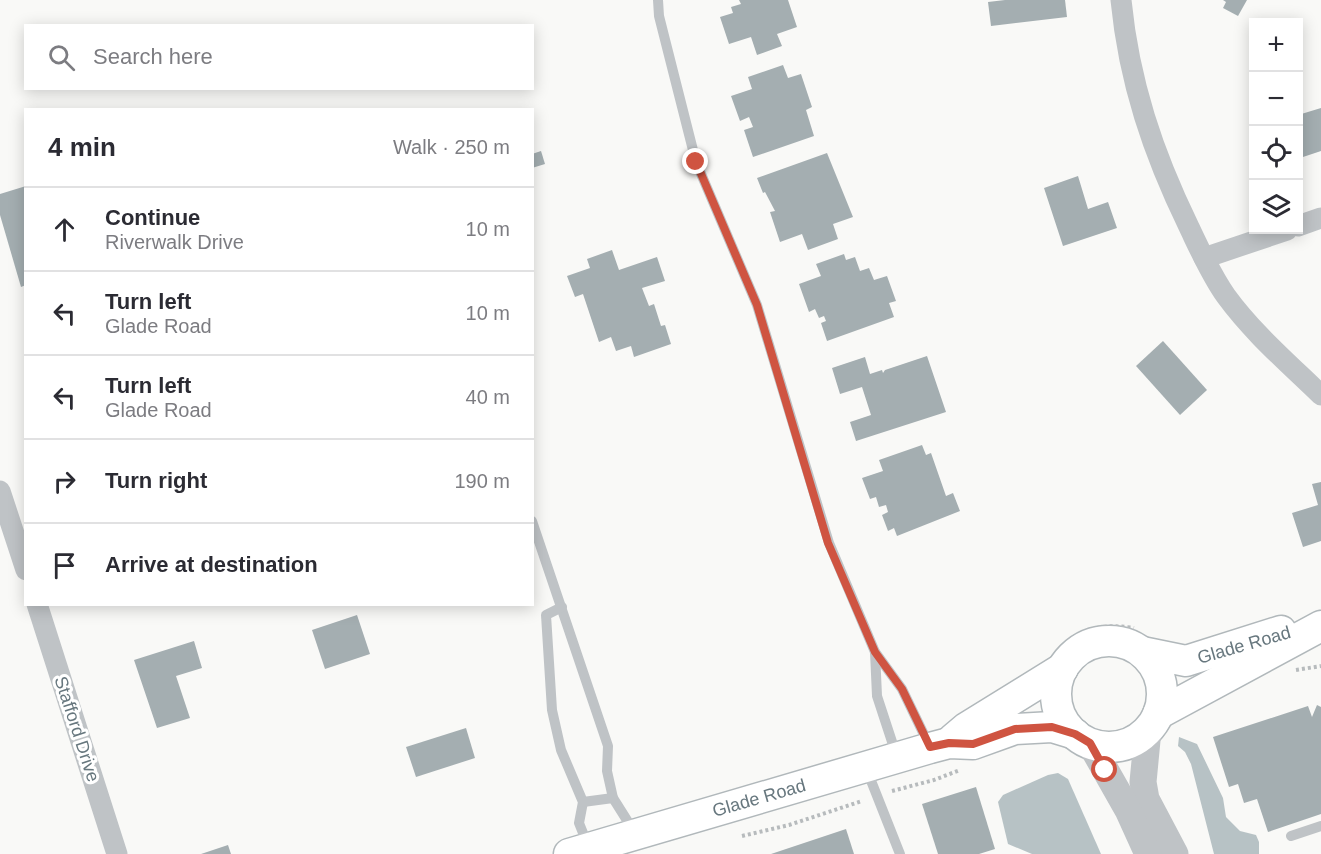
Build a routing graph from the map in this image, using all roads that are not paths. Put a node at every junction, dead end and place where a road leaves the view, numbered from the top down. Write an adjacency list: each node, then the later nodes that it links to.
1 (658, 0): 15 (lane)
2 (1121, 0): 6 (street)
3 (1321, 218): 4 (street)
4 (1303, 225)
5 (1275, 234): 6 (street)
6 (1204, 258): 7 (street)
7 (1321, 395)
8 (0, 491): 10 (street)
9 (534, 526): 12 (lane)
10 (24, 564)
11 (38, 606): 28 (street, Stafford Drive)
12 (562, 607): 22 (lane); 23 (lane)
13 (1316, 628): 14 (main road, Glade Road); 17 (main road, Glade Road)
14 (1142, 640): 16 (main road, Glade Road); 17 (main road)
15 (875, 652): 19 (lane); 20 (lane)
16 (1061, 659): 18 (main road); 19 (main road, Glade Road)
17 (1153, 722): 18 (main road, Glade Road); 31 (street)
18 (1083, 739): 19 (main road, Glade Road); 30 (street)
19 (947, 753): 20 (main road, Glade Road)
20 (897, 757): 21 (main road, Glade Road)
21 (866, 767): 25 (main road, Glade Road); 29 (lane)
22 (614, 798): 23 (lane); 25 (lane)
23 (583, 802): 27 (lane)
24 (1321, 826): 26 (lane)
25 (635, 833): 27 (main road, Glade Road)
26 (1291, 836)
27 (579, 851)
28 (117, 854)
29 (900, 854)
30 (1148, 854)
31 (1175, 854)

